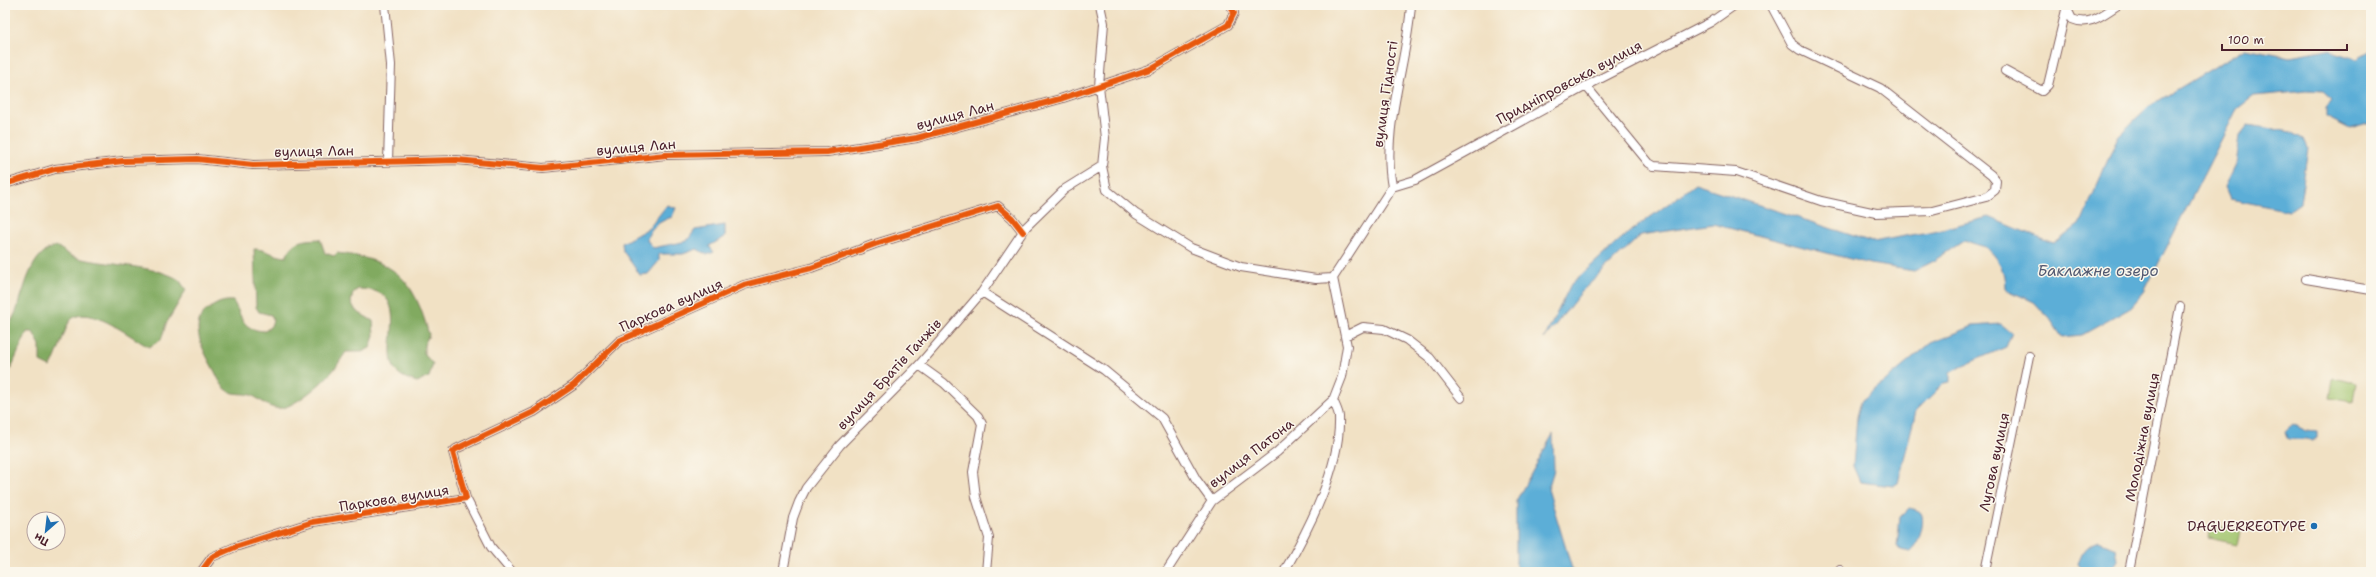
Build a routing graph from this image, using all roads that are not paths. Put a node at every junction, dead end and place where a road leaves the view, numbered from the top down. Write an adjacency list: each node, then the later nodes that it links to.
1 (385, 5): 12 (street)
2 (1100, 5): 10 (street)
3 (1231, 5): 10 (street, вулиця Лан)
4 (1411, 5): 15 (street, вулиця Гідності)
5 (1735, 5): 11 (street, Придніпровська вулиця)
6 (1770, 5): 11 (street)
7 (2118, 5): 8 (street)
8 (2066, 7): 9 (street)
9 (2005, 71)
10 (1099, 86): 12 (street, вулиця Лан); 13 (street)
11 (1586, 86): 15 (street, Придніпровська вулиця)
12 (388, 161): 14 (street, вулиця Лан)
13 (1102, 166): 16 (street, вулиця Братів Ганжів); 17 (street)
14 (5, 184)
15 (1392, 187): 17 (street)
16 (1023, 232): 20 (street, вулиця Братів Ганжів); 27 (street, Паркова вулиця)
17 (1333, 278): 22 (street)
18 (2306, 279): 19 (street)
19 (2371, 290)
20 (982, 292): 24 (street, вулиця Братів Ганжів); 28 (street)
21 (2180, 307): 36 (street, Молодіжна вулиця)
22 (1345, 336): 25 (street); 26 (street)
23 (2029, 356): 35 (street, Лугова вулиця)
24 (919, 365): 31 (street, вулиця Братів Ганжів); 32 (street)
25 (1461, 398)
26 (1333, 400): 28 (street, вулиця Патона); 34 (street)
27 (466, 498): 29 (street, Паркова вулиця); 30 (street)
28 (1212, 501): 33 (street, вулиця Патона)
29 (201, 572)
30 (512, 572)
31 (783, 572)
32 (986, 572)
33 (1166, 572)
34 (1284, 572)
35 (1985, 572)
36 (2129, 572)

